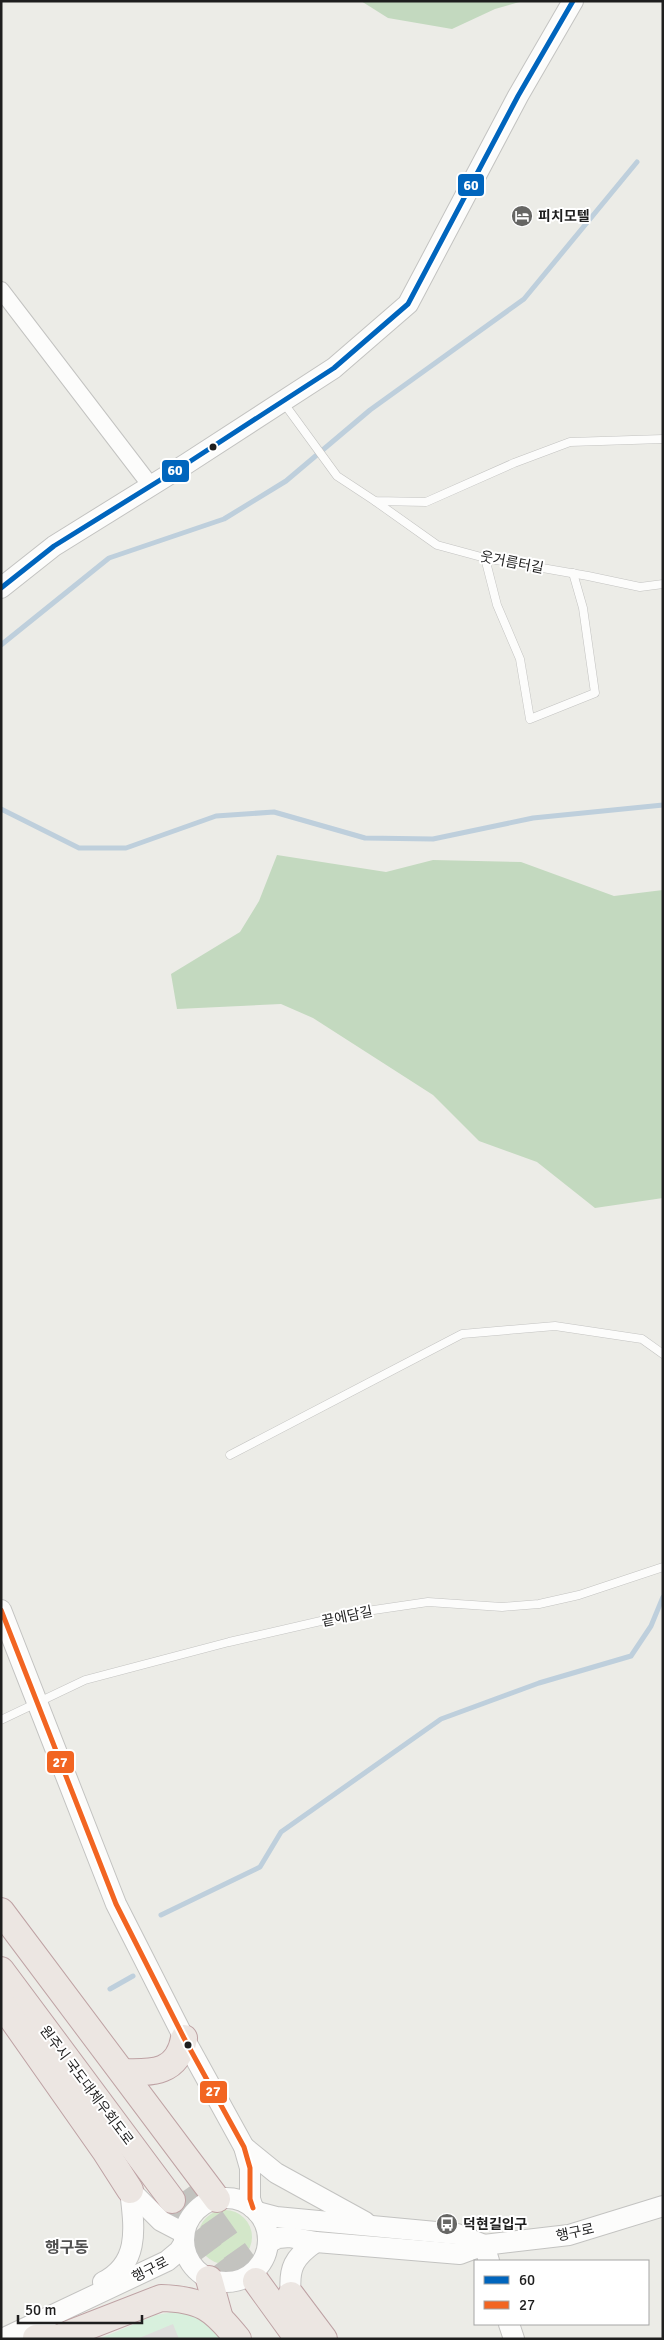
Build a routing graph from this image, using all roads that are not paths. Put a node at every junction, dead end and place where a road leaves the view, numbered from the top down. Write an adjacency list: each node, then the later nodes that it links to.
1 (574, 1): 3 (street)
2 (1, 290): 5 (street)
3 (283, 402): 5 (street); 6 (lane, 웃거름터길)
4 (663, 439): 6 (lane)
5 (151, 486): 10 (street)
6 (375, 501): 7 (lane, 웃거름터길)
7 (485, 558): 8 (lane, 웃거름터길); 8 (lane)
8 (573, 573): 9 (lane, 웃거름터길)
9 (663, 584)
10 (1, 588)
11 (663, 1354): 12 (lane)
12 (230, 1454)
13 (663, 1567): 15 (lane, 끝에담길)
14 (1, 1610): 15 (street)
15 (38, 1702): 16 (lane, 끝에담길); 21 (street)
16 (1, 1720)
17 (1, 1911): 22 (highway)
18 (1, 1934): 19 (highway, 원주시 국도대체우회도로)
19 (1, 1970)
20 (1, 2003): 24 (highway)
21 (184, 2038): 22 (highway); 23 (street)
22 (123, 2072): 25 (highway)
23 (244, 2147): 25 (street); 27 (street); 28 (street)
24 (130, 2190): 29 (street); 37 (street)
25 (224, 2199): 27 (street); 29 (street)
26 (663, 2206): 31 (street, 행구로)
27 (255, 2210): 28 (street); 32 (street)
28 (372, 2226): 31 (street)
29 (184, 2238): 33 (street); 37 (street, 행구로)
30 (316, 2242): 31 (street, 행구로); 32 (street, 행구로); 34 (street)
31 (486, 2253)
32 (257, 2269): 33 (street); 34 (street); 40 (highway); 41 (highway)
33 (205, 2277): 35 (highway); 37 (street, 행구로)
34 (291, 2295): 42 (highway)
35 (219, 2315): 37 (highway); 39 (highway)
36 (509, 2325): 43 (street)
37 (34, 2334): 38 (street, 행구로)
38 (2, 2339)
39 (238, 2339)
40 (276, 2339)
41 (298, 2339)
42 (324, 2339)
43 (514, 2339)

